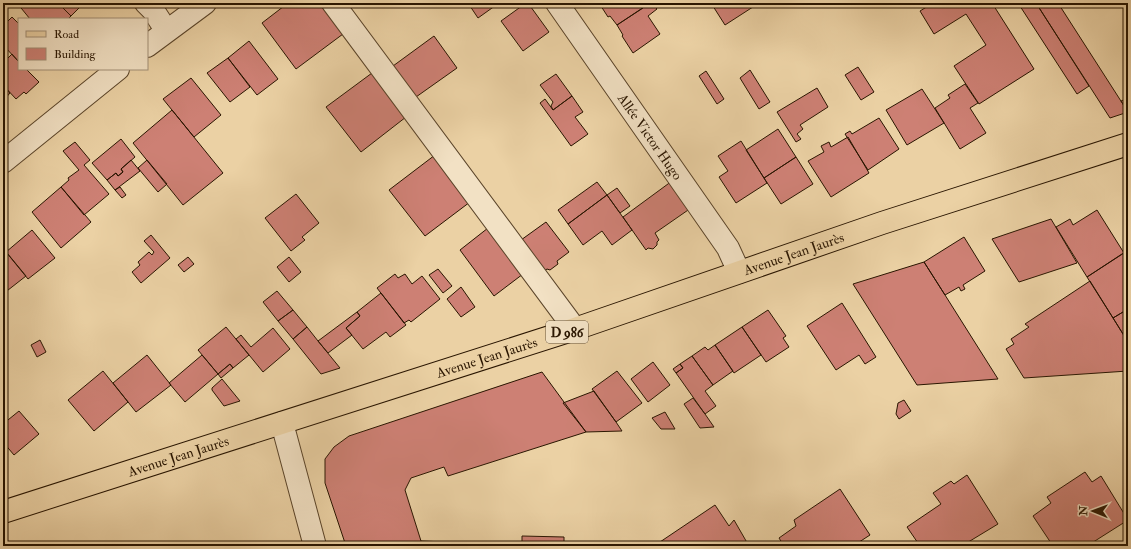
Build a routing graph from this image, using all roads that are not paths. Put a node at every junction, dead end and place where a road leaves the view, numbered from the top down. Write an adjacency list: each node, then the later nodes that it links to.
1 (146, 3): 5 (street)
2 (205, 3): 5 (street)
3 (332, 3): 11 (street)
4 (557, 3): 10 (street, Allée Victor Hugo)
5 (166, 30): 6 (street)
6 (148, 45)
7 (117, 70): 9 (street)
8 (1128, 144): 10 (main road, Avenue Jean Jaurès / D 986)
9 (3, 162)
10 (739, 272): 11 (main road, Avenue Jean Jaurès / D 986)
11 (575, 329): 12 (main road, Avenue Jean Jaurès / D 986)
12 (282, 424): 13 (main road, Avenue Jean Jaurès / D 986); 14 (street)
13 (3, 512)
14 (315, 546)

